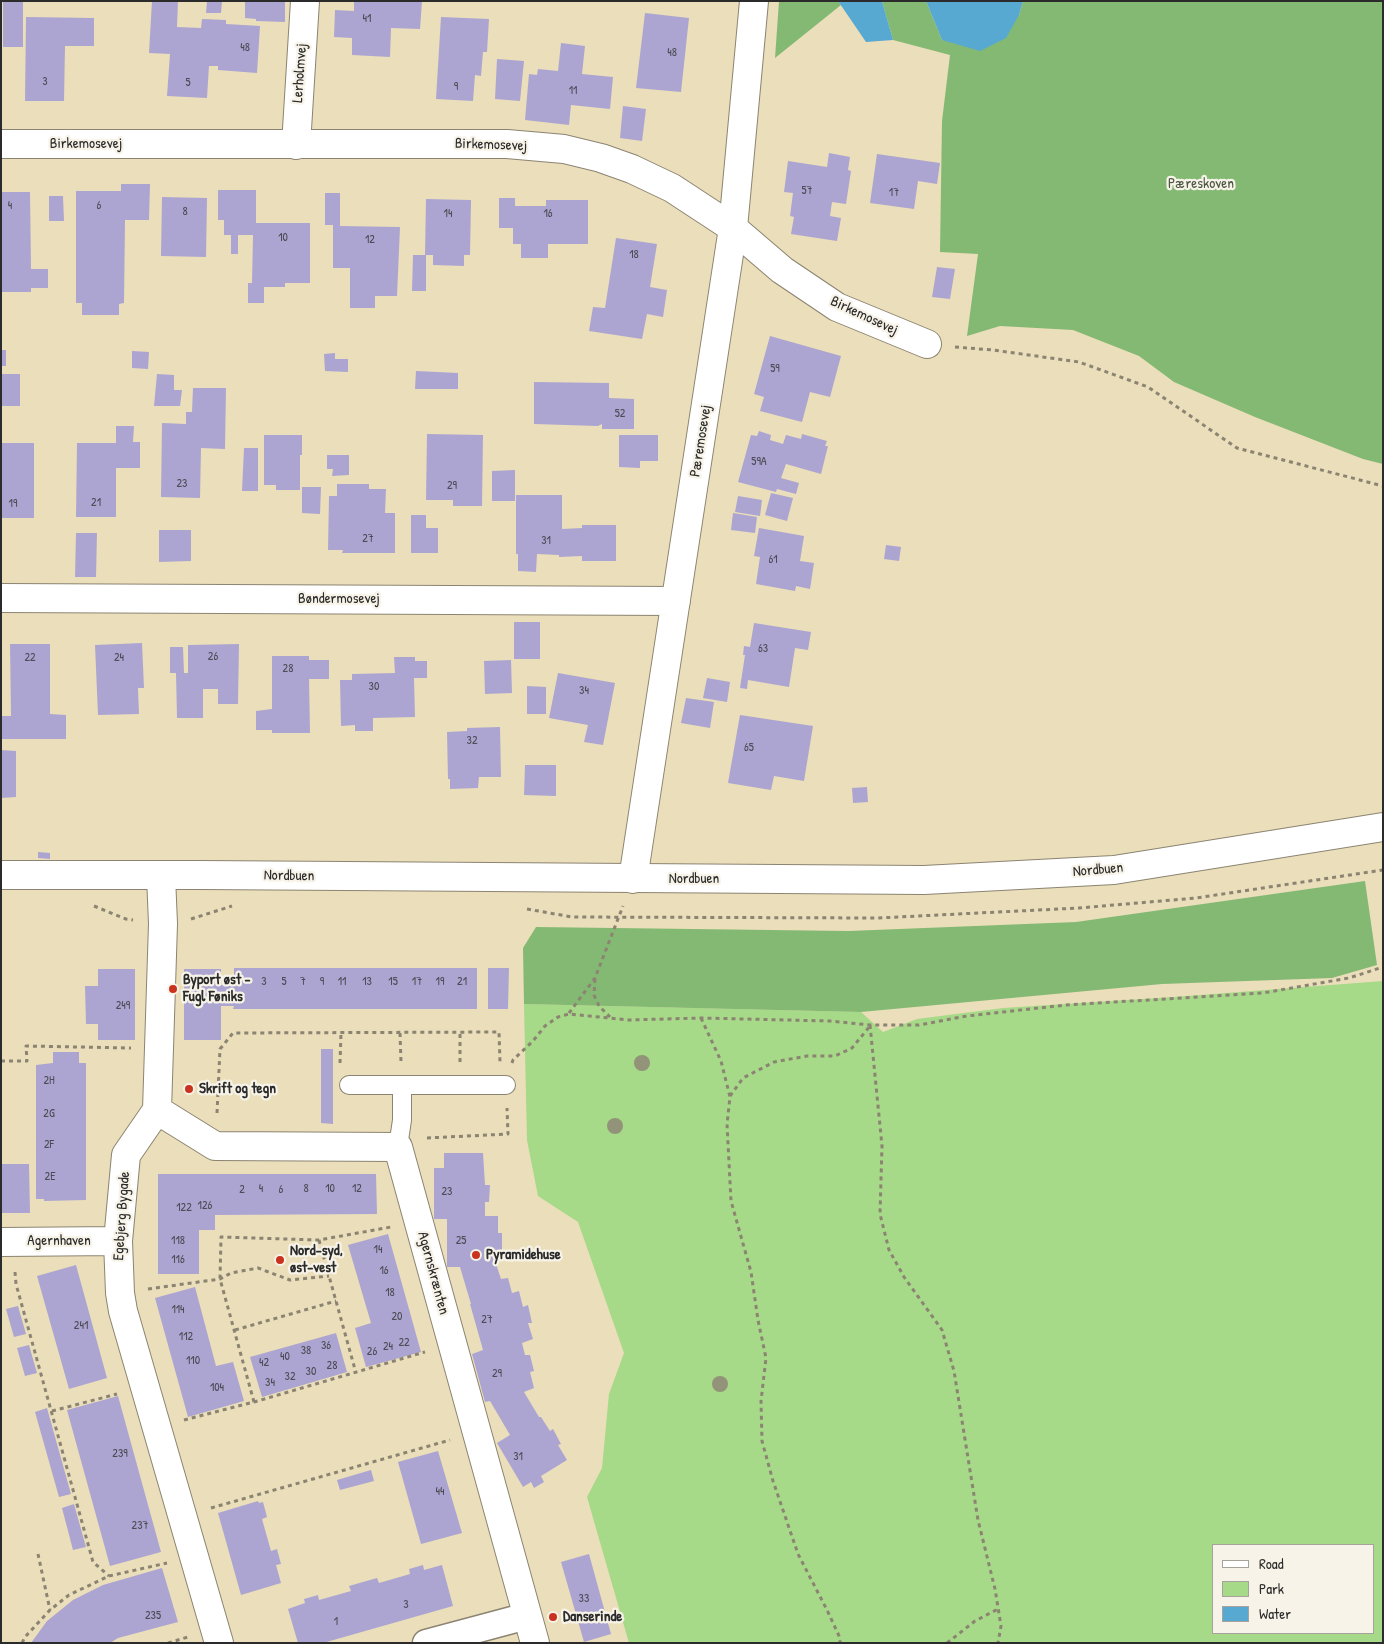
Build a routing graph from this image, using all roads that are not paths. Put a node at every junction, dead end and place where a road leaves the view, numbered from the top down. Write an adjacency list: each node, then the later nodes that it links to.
1 (305, 1): 4 (street, Lerholmvej)
2 (754, 1): 5 (street, Pæremosevej)
3 (1, 144): 4 (street, Birkemosevej)
4 (296, 145): 5 (street, Birkemosevej)
5 (733, 228): 6 (street, Birkemosevej); 8 (street, Pæremosevej)
6 (927, 344)
7 (1, 598): 8 (street, Bøndermosevej)
8 (676, 601): 12 (street, Pæremosevej)
9 (1383, 827): 12 (street, Nordbuen)
10 (1, 876): 11 (street, Nordbuen)
11 (161, 876): 12 (street, Nordbuen); 16 (street)
12 (633, 879)
13 (349, 1085): 14 (lane)
14 (402, 1085): 15 (lane); 17 (lane)
15 (503, 1085)
16 (157, 1110): 17 (street); 18 (street, Egebjerg Bygade)
17 (398, 1147): 20 (street, Agernskrænten)
18 (118, 1241): 19 (street, Agernhaven); 21 (street, Egebjerg Bygade)
19 (8, 1242)
20 (527, 1616): 22 (street); 23 (street, Agernskrænten)
21 (219, 1643)
22 (426, 1643)
23 (535, 1643)

